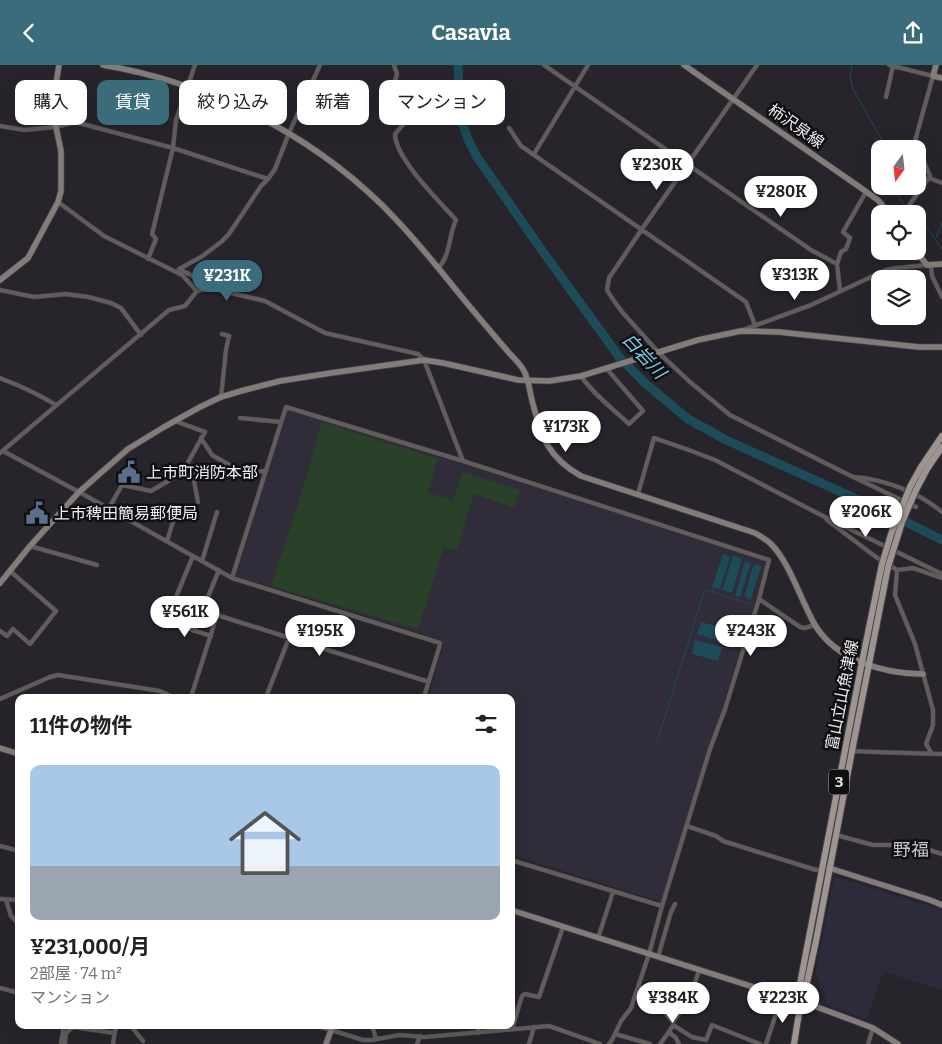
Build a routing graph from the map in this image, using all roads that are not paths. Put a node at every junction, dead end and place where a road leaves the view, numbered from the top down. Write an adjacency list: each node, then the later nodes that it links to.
1 (59, 65): 23 (street)
2 (103, 65): 16 (street)
3 (195, 65): 15 (street)
4 (320, 65): 25 (street)
5 (394, 65): 42 (street)
6 (544, 65): 17 (street)
7 (588, 65): 17 (street)
8 (684, 65): 19 (street, 柿沢泉線)
9 (757, 65): 19 (street)
10 (891, 65): 12 (street); 18 (street)
11 (936, 65): 13 (street)
12 (903, 66): 13 (street)
13 (933, 75): 14 (street); 29 (street)
14 (942, 78)
15 (190, 80)
16 (179, 83)
17 (575, 87): 27 (street); 28 (street)
18 (886, 97)
19 (733, 99): 28 (street); 32 (street, 柿沢泉線)
20 (179, 112): 26 (street)
21 (274, 125): 25 (street)
22 (0, 126): 23 (street)
23 (56, 127): 26 (street); 33 (street)
24 (509, 128): 27 (street)
25 (289, 133): 30 (street); 42 (street)
26 (173, 148): 30 (street); 37 (street)
27 (534, 154): 36 (street)
28 (687, 164): 36 (street); 39 (street)
29 (929, 177): 31 (street); 35 (street)
30 (268, 179): 43 (street)
31 (942, 183)
32 (866, 192): 34 (street, 柿沢泉線); 39 (street)
33 (58, 203): 37 (street); 44 (street)
34 (882, 205)
35 (908, 205)
36 (642, 229): 49 (street); 54 (street)
37 (148, 259): 46 (street)
38 (924, 260): 41 (street)
39 (837, 264): 47 (street)
40 (942, 264): 41 (street)
41 (929, 265): 47 (street); 48 (street)
42 (438, 268): 59 (street)
43 (199, 279)
44 (0, 280)
45 (0, 290): 52 (street)
46 (197, 291): 52 (street); 55 (street)
47 (840, 291): 49 (street)
48 (942, 297)
49 (756, 325): 50 (street)
50 (741, 331): 53 (street); 54 (street)
51 (222, 334): 60 (street)
52 (140, 335): 61 (street)
53 (942, 347)
54 (659, 353): 56 (street); 72 (street)
55 (424, 361): 59 (street); 60 (street); 69 (street)
56 (607, 369): 57 (street); 57 (street)
57 (581, 377): 59 (street)
58 (0, 378): 61 (street)
59 (527, 381): 75 (street)
60 (221, 397): 63 (street)
61 (56, 405): 68 (street)
62 (240, 418): 64 (street)
63 (174, 421): 66 (street); 74 (street)
64 (281, 422): 69 (street); 71 (street)
65 (942, 436): 73 (main road, 富山立山魚津線 / 3)
66 (201, 438): 70 (street); 71 (street)
67 (942, 447): 73 (main road, 富山立山魚津線 / 3)
68 (1, 452): 74 (street)
69 (463, 461): 97 (street)
70 (184, 469): 76 (street); 78 (street)
71 (266, 471): 94 (street)
72 (852, 477): 77 (street); 79 (street)
73 (913, 488): 77 (main road, 富山立山魚津線 / 3, bridge)
74 (79, 492): 78 (street); 84 (street)
75 (638, 495): 82 (street); 99 (street)
76 (198, 503)
77 (907, 503): 85 (main road, 富山立山魚津線 / 3, bridge)
78 (109, 508): 83 (street)
79 (942, 512)
80 (218, 513): 87 (street)
81 (175, 515): 83 (street)
82 (825, 516): 85 (street); 91 (street)
83 (167, 541): 86 (street)
84 (30, 546): 88 (street); 92 (street)
85 (890, 548): 89 (main road, 富山立山魚津線 / 3, bridge); 93 (street)
86 (193, 556): 87 (street); 101 (street)
87 (202, 561): 90 (street)
88 (97, 565)
89 (885, 565): 105 (main road, 富山立山魚津線 / 3); 106 (main road, 富山立山魚津線 / 3)
90 (219, 570): 94 (street); 101 (street)
91 (897, 570): 95 (street); 107 (street)
92 (10, 571): 96 (street); 100 (street)
93 (942, 574)
94 (232, 577): 108 (street)
95 (942, 578)
96 (0, 583)
97 (759, 599): 98 (street); 99 (street)
98 (752, 621): 104 (street); 119 (street)
99 (815, 625): 105 (street)
100 (0, 631)
101 (194, 631): 102 (street)
102 (211, 636): 103 (street); 110 (street)
103 (288, 638): 108 (street); 111 (street)
104 (779, 642)
105 (862, 662): 106 (street); 125 (main road, 富山立山魚津線 / 3)
106 (869, 665): 107 (street); 115 (main road, 富山立山魚津線 / 3)
107 (923, 674): 117 (street)
108 (429, 682): 112 (street)
109 (166, 694): 113 (street)
110 (193, 694)
111 (267, 694)
112 (425, 694)
113 (0, 699)
114 (0, 748): 116 (street)
115 (852, 751): 117 (street); 120 (main road, 富山立山魚津線 / 3)
116 (15, 752)
117 (932, 754): 118 (street)
118 (942, 754)
119 (687, 826): 125 (street); 132 (street)
120 (836, 835): 123 (street); 125 (main road, 富山立山魚津線 / 3)
121 (0, 846): 122 (street)
122 (15, 850)
123 (942, 854)
124 (515, 861): 126 (street)
125 (826, 869): 131 (street); 144 (main road, 富山立山魚津線 / 3)
126 (613, 892): 132 (street); 136 (street)
127 (0, 899): 128 (street)
128 (6, 900): 129 (street); 134 (street)
129 (15, 900)
130 (675, 904): 138 (street)
131 (942, 905)
132 (662, 906): 137 (street)
133 (515, 912): 135 (street)
134 (15, 921)
135 (563, 927): 136 (street); 145 (street)
136 (598, 938): 137 (street)
137 (649, 953): 138 (street); 140 (street)
138 (658, 957): 139 (street)
139 (699, 970): 143 (street); 146 (street)
140 (638, 987): 146 (street); 163 (street)
141 (0, 988): 142 (street)
142 (15, 992)
143 (782, 996): 144 (street); 178 (street)
144 (801, 1001): 148 (street); 179 (main road, 富山立山魚津線 / 3)
145 (515, 1019)
146 (673, 1024): 160 (street); 177 (street)
147 (534, 1027): 159 (street); 171 (street); 172 (street)
148 (873, 1028): 180 (street); 181 (street)
149 (64, 1029): 167 (street)
150 (71, 1029): 167 (street)
151 (87, 1029): 161 (street)
152 (115, 1029): 161 (street)
153 (133, 1029): 166 (street)
154 (331, 1029): 169 (street)
155 (337, 1029): 165 (street)
156 (373, 1029): 165 (street)
157 (478, 1029): 162 (street)
158 (512, 1029): 162 (street)
159 (515, 1029)
160 (669, 1032): 175 (street); 176 (street)
161 (114, 1033): 168 (street)
162 (478, 1033): 164 (street)
163 (615, 1034): 173 (street); 174 (street)
164 (420, 1036): 165 (street); 170 (street)
165 (376, 1039)
166 (143, 1041)
167 (63, 1044)
168 (113, 1044)
169 (326, 1044)
170 (417, 1044)
171 (529, 1044)
172 (600, 1044)
173 (609, 1044)
174 (650, 1044)
175 (660, 1044)
176 (679, 1044)
177 (760, 1044)
178 (766, 1044)
179 (794, 1044)
180 (868, 1044)
181 (898, 1044)

